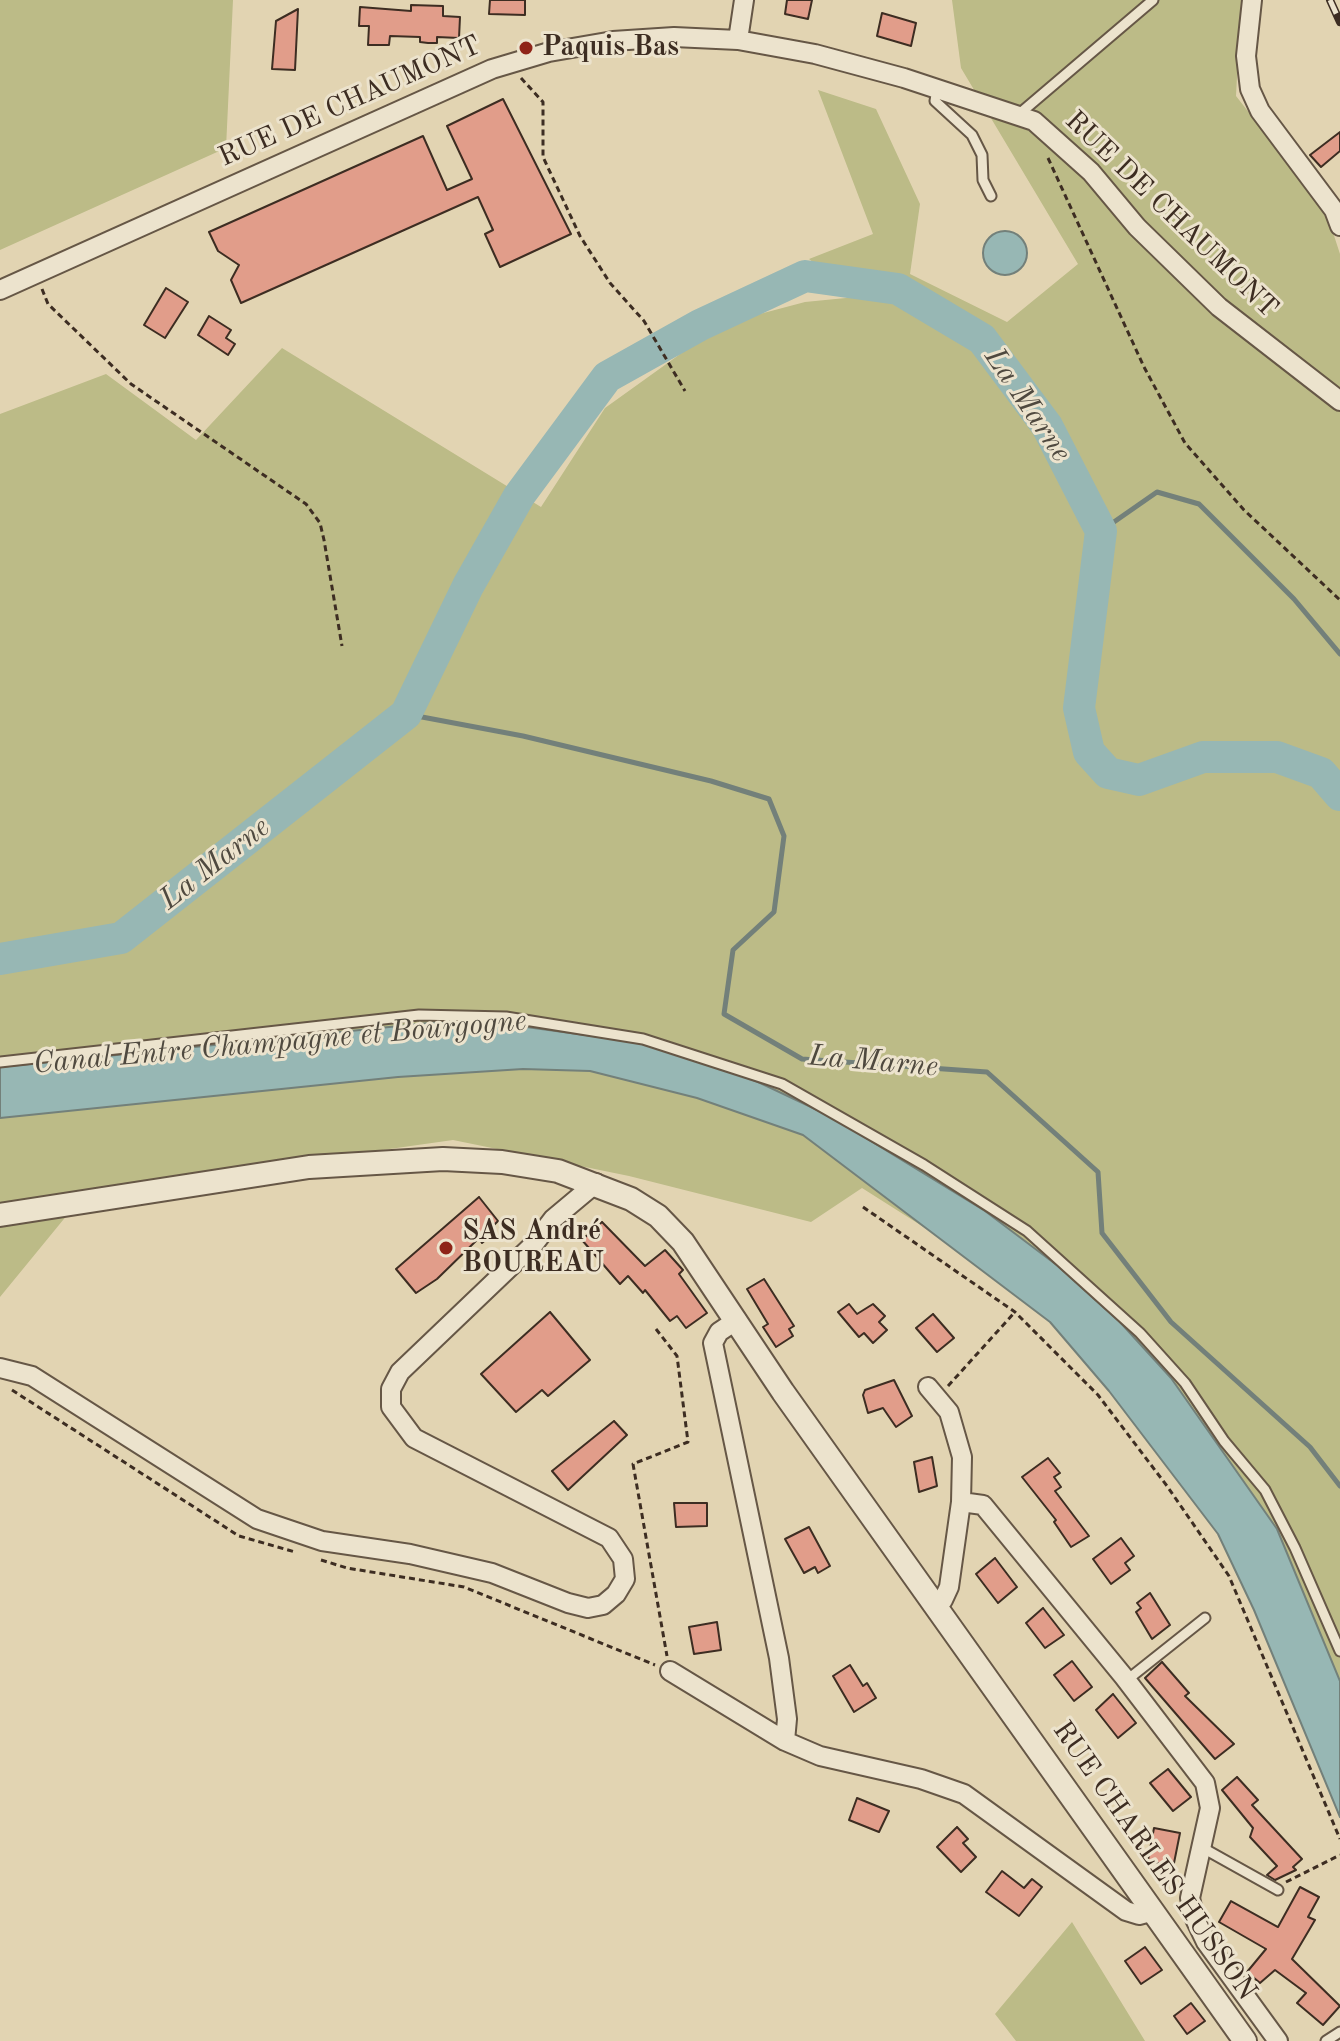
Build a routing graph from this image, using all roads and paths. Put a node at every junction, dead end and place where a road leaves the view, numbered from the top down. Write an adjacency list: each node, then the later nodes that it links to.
1 (744, 0): 4 (street)
2 (1153, 0): 7 (lane)
3 (1252, 0): 10 (street)
4 (738, 40): 5 (street, RUE DE CHAUMONT); 6 (street, RUE DE CHAUMONT)
5 (506, 65): 11 (street, RUE DE CHAUMONT); 13 (path)
6 (937, 88): 7 (street, RUE DE CHAUMONT); 9 (lane)
7 (1018, 115): 14 (street, RUE DE CHAUMONT)
8 (1047, 154): 15 (path)
9 (991, 196)
10 (1340, 226)
11 (36, 274): 12 (street, RUE DE CHAUMONT); 16 (path)
12 (0, 290)
13 (685, 391)
14 (1340, 401)
15 (1340, 600)
16 (342, 646)
17 (0, 1062): 29 (lane)
18 (596, 1183): 20 (street, RUE CHARLES HUSSON); 22 (street, RUE CHARLES HUSSON); 24 (street)
19 (863, 1207): 21 (path)
20 (0, 1215)
21 (1015, 1312): 25 (path); 33 (path)
22 (737, 1320): 27 (street, RUE CHARLES HUSSON); 32 (street)
23 (656, 1329): 30 (path)
24 (0, 1368)
25 (932, 1393): 26 (street)
26 (961, 1502): 27 (street); 31 (street)
27 (935, 1606): 37 (street, RUE CHARLES HUSSON)
28 (1205, 1618): 31 (lane)
29 (1340, 1651)
30 (670, 1671): 32 (street)
31 (1125, 1678): 34 (street)
32 (785, 1741): 37 (street)
33 (1340, 1839)
34 (1201, 1847): 36 (lane); 40 (street)
35 (1340, 1855): 36 (path)
36 (1278, 1890)
37 (1154, 1911): 39 (street, RUE CHARLES HUSSON)
38 (1340, 2032): 41 (lane)
39 (1245, 2041)
40 (1278, 2041)
41 (1326, 2041)

